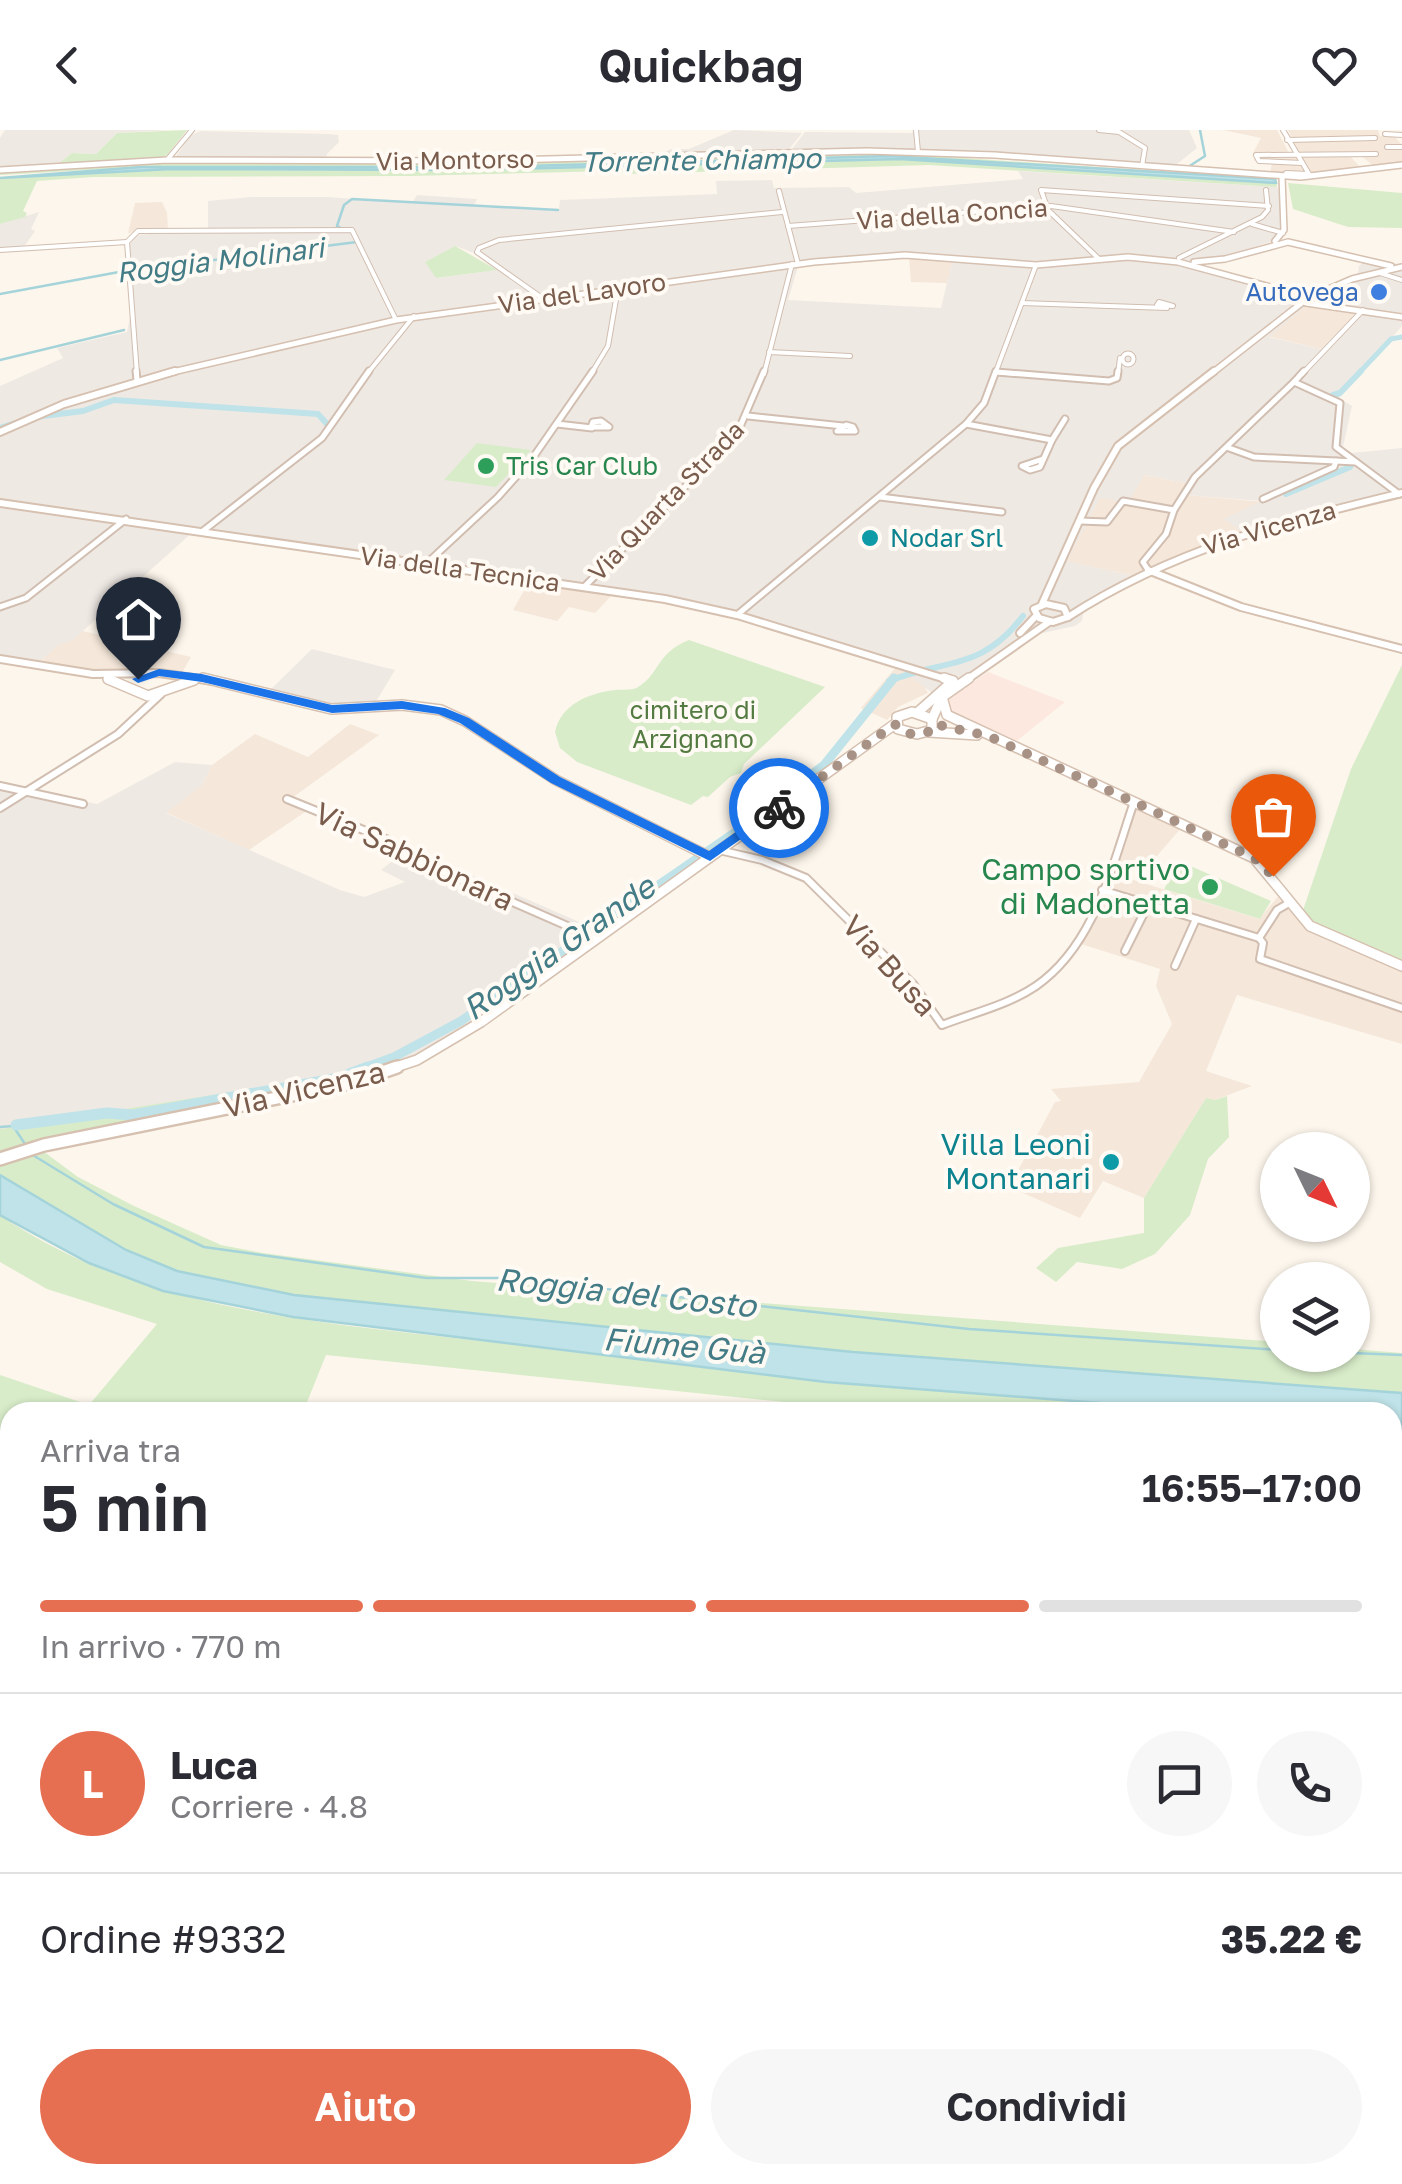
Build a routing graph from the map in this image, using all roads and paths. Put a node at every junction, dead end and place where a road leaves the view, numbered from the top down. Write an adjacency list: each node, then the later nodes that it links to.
1 (192, 130): 17 (street)
2 (916, 130): 13 (street)
3 (1099, 130): 20 (street)
4 (1283, 130): 10 (street)
5 (1334, 131): 9 (street)
6 (1384, 134): 7 (street)
7 (1402, 135)
8 (1375, 138): 9 (street)
9 (1339, 139): 10 (street)
10 (1287, 140): 15 (street)
11 (1402, 146): 12 (street)
12 (1387, 147)
13 (918, 152): 17 (main road, Via Montorso); 20 (main road, Via Montorso)
14 (1376, 154): 16 (street)
15 (1296, 155): 16 (street); 18 (street); 18 (street)
16 (1353, 155): 22 (street)
17 (167, 160): 21 (main road, Via Montorso)
18 (1302, 163): 23 (street)
19 (1402, 165): 22 (main road, Via Montorso)
20 (1142, 166): 23 (main road, Via Montorso)
21 (0, 170)
22 (1366, 170): 23 (main road, Via Montorso)
23 (1284, 175): 31 (main road)
24 (1266, 190): 27 (street)
25 (779, 192): 28 (street)
26 (1045, 206): 27 (street); 30 (street, Via della Concia); 32 (street, Via della Concia); 37 (street)
27 (1269, 206): 29 (street)
28 (782, 212): 30 (street); 51 (street)
29 (1252, 224): 31 (street); 32 (street)
30 (788, 226): 41 (street)
31 (1284, 229): 34 (main road); 35 (main road)
32 (1234, 232): 39 (street)
33 (127, 242): 36 (street); 61 (street); 67 (street)
34 (1304, 243): 35 (main road); 40 (main road)
35 (1270, 244): 38 (main road, Via del Lavoro)
36 (0, 250)
37 (1098, 258): 39 (main road, Via del Lavoro); 42 (main road, Via del Lavoro)
38 (1225, 259): 39 (main road, Via del Lavoro); 45 (main road)
39 (1178, 260): 45 (main road, Via del Lavoro)
40 (1358, 260): 43 (main road); 46 (main road)
41 (795, 264): 42 (main road, Via del Lavoro); 48 (main road, Via del Lavoro); 63 (street, Via Quarta Strada)
42 (1036, 265): 52 (street)
43 (1402, 266): 44 (main road)
44 (1375, 273): 46 (main road); 47 (street)
45 (1227, 274): 50 (main road, Via del Lavoro)
46 (1366, 275): 49 (main road)
47 (1402, 280)
48 (618, 288): 51 (main road, Via del Lavoro); 71 (street)
49 (1327, 289): 50 (main road, Via del Lavoro); 53 (main road, Via Vicenza); 54 (main road)
50 (1285, 291): 58 (main road)
51 (542, 298): 59 (main road, Via del Lavoro)
52 (1022, 302): 55 (street); 66 (street)
53 (1300, 304): 54 (main road); 58 (main road, Via Vicenza)
54 (1344, 306): 57 (main road)
55 (1140, 309): 56 (street); 62 (street)
56 (1150, 310): 56 (street)
57 (1363, 310): 60 (main road); 68 (street)
58 (1288, 312): 88 (main road, Via Vicenza)
59 (414, 316): 61 (main road, Via del Lavoro); 89 (street)
60 (1402, 317)
61 (396, 320): 67 (main road, Via del Lavoro)
62 (1142, 322)
63 (770, 352): 64 (street); 69 (street, Via Quarta Strada)
64 (850, 356)
65 (1119, 367): 65 (street); 66 (street)
66 (996, 372): 72 (street)
67 (137, 380): 75 (main road, Via del Lavoro)
68 (1294, 382): 77 (street); 80 (street)
69 (748, 416): 74 (street, Via Quarta Strada); 94 (street, Via Quarta Strada)
70 (1065, 419): 76 (street)
71 (557, 424): 73 (street); 90 (street)
72 (966, 424): 76 (street); 82 (street)
73 (594, 426)
74 (839, 428)
75 (0, 432)
76 (1052, 440): 78 (street)
77 (1229, 448): 79 (street); 85 (street)
78 (1044, 459)
79 (1336, 462): 80 (street); 83 (street)
80 (1356, 462): 81 (street)
81 (1401, 493): 91 (main road, Via Vicenza)
82 (880, 496): 86 (street); 100 (street)
83 (1263, 499)
84 (0, 503): 87 (main road, Via della Tecnica)
85 (1174, 510): 88 (street); 92 (street)
86 (1002, 512)
87 (126, 519): 89 (main road, Via della Tecnica); 99 (street)
88 (1080, 520): 95 (main road, Via Vicenza)
89 (204, 530): 90 (main road, Via della Tecnica)
90 (426, 564): 94 (main road, Via della Tecnica)
91 (1168, 565): 92 (main road); 93 (main road)
92 (1152, 568): 93 (main road); 96 (main road)
93 (1179, 580): 104 (main road)
94 (584, 587): 100 (main road, Via della Tecnica)
95 (1049, 594): 97 (main road, Via Vicenza); 98 (main road)
96 (1088, 603): 98 (main road); 102 (main road)
97 (1042, 604): 98 (main road); 101 (main road, Via Vicenza)
98 (1058, 605): 102 (main road)
99 (0, 607)
100 (737, 615): 106 (main road, Via della Tecnica)
101 (1036, 616): 103 (main road); 111 (main road, Via Vicenza)
102 (1068, 617): 103 (main road)
103 (1048, 622): 116 (main road)
104 (1402, 649)
105 (0, 659): 107 (main road)
106 (912, 668): 111 (main road, Via della Tecnica); 115 (main road)
107 (93, 674): 108 (main road); 113 (main road)
108 (144, 675): 109 (main road); 113 (main road)
109 (171, 676): 110 (main road); 112 (main road)
110 (202, 678): 112 (main road); 130 (main road)
111 (953, 681): 115 (main road, Via Vicenza)
112 (172, 688): 114 (main road)
113 (137, 691): 114 (main road); 117 (street)
114 (161, 694): 117 (street)
115 (930, 697): 118 (main road, Via Vicenza)
116 (942, 697): 120 (main road); 122 (main road)
117 (145, 710): 125 (street)
118 (918, 712): 119 (main road, Via Vicenza); 120 (main road)
119 (895, 724): 121 (main road); 123 (main road, Via Vicenza)
120 (932, 725): 121 (main road, Via Vicenza); 122 (main road, Via Vicenza)
121 (906, 733): 123 (main road, Via Vicenza)
122 (988, 736): 127 (main road)
123 (871, 742): 130 (main road, Via Vicenza)
124 (0, 786): 125 (street)
125 (24, 792): 128 (street); 129 (street)
126 (287, 799): 136 (street, Via Sabbionara)
127 (1134, 802): 131 (street, Via Busa); 132 (main road)
128 (83, 804)
129 (0, 808)
130 (714, 854): 131 (street, Via Busa); 136 (main road, Via Vicenza)
131 (1102, 890): 133 (street)
132 (1289, 903): 135 (street); 139 (main road)
133 (1148, 905): 134 (street); 137 (street)
134 (1196, 920): 135 (street); 138 (street)
135 (1260, 938): 140 (street)
136 (596, 939): 141 (main road, Via Vicenza)
137 (1126, 951)
138 (1175, 966)
139 (1402, 966)
140 (1402, 1008)
141 (0, 1159)

